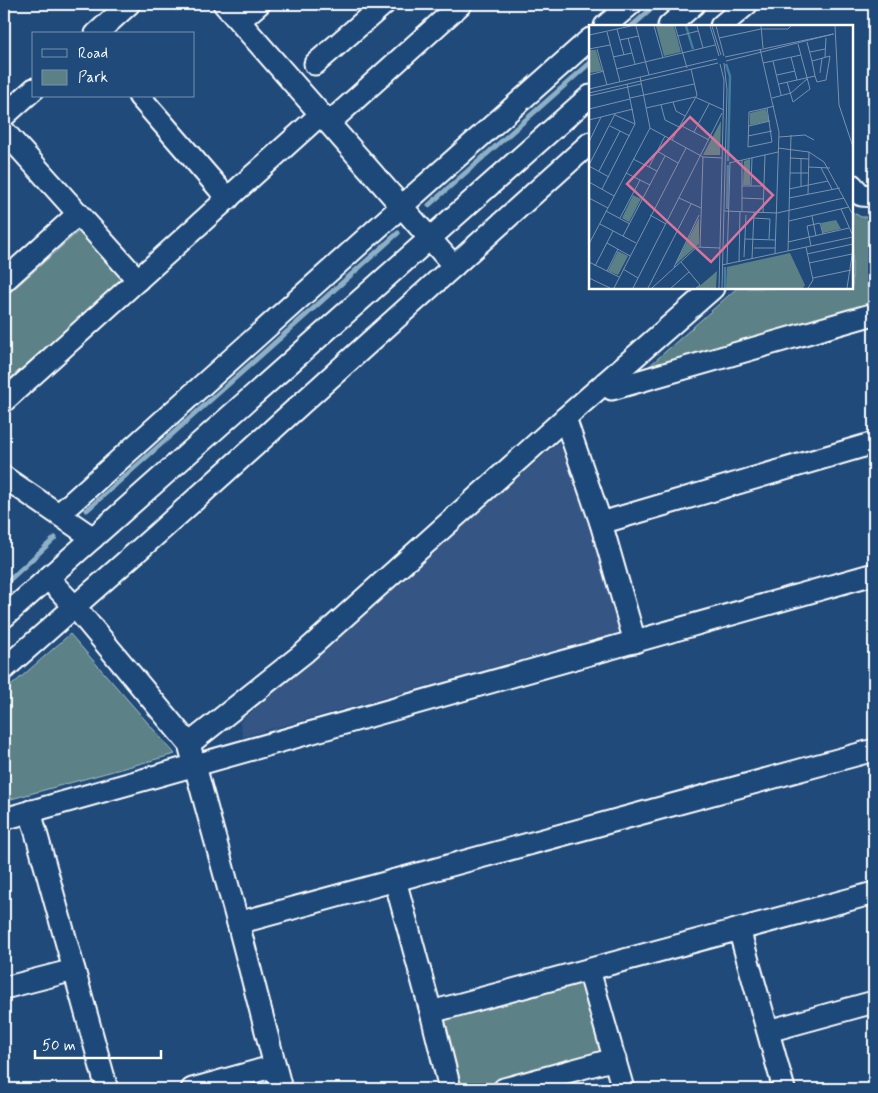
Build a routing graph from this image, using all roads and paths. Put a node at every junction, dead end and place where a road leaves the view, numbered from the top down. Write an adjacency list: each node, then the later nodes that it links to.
1 (129, 4): 13 (street)
2 (224, 4): 9 (street)
3 (259, 4): 9 (street)
4 (384, 4): 15 (street)
5 (461, 4): 20 (street)
6 (631, 4): 10 (street)
7 (694, 4): 11 (street)
8 (747, 4): 12 (street)
9 (239, 21): 20 (street)
10 (606, 25)
11 (670, 25)
12 (722, 25)
13 (98, 32)
14 (589, 41): 26 (street)
15 (315, 64)
16 (32, 91): 19 (street)
17 (589, 97): 28 (street)
18 (141, 98): 25 (street)
19 (4, 116)
20 (325, 118): 25 (street); 26 (street)
21 (4, 131): 27 (street)
22 (589, 144): 29 (street)
23 (853, 186): 24 (street)
24 (874, 196)
25 (228, 198): 30 (street)
26 (402, 206): 28 (street); 39 (street)
27 (78, 214): 30 (street); 31 (street)
28 (430, 238): 29 (street); 41 (street)
29 (454, 266): 44 (street)
30 (138, 280): 35 (street)
31 (4, 281)
32 (712, 289): 34 (street)
33 (874, 314): 34 (street)
34 (606, 382): 36 (street)
35 (4, 401)
36 (565, 418): 40 (street); 48 (street)
37 (874, 443): 40 (street)
38 (4, 477): 39 (street)
39 (59, 514): 41 (street)
40 (601, 522): 46 (street)
41 (93, 538): 43 (street)
42 (874, 574): 46 (street)
43 (48, 578): 44 (street); 45 (street)
44 (75, 607): 47 (street); 48 (street)
45 (4, 617)
46 (634, 642): 50 (street)
47 (4, 669)
48 (189, 744): 50 (street)
49 (874, 750): 53 (street)
50 (195, 765): 51 (street); 55 (street)
51 (30, 811): 52 (street); 57 (street)
52 (4, 819)
53 (395, 880): 55 (street); 61 (street)
54 (874, 894): 56 (street)
55 (238, 923): 64 (street)
56 (739, 930): 58 (street); 62 (street)
57 (74, 970): 59 (street); 65 (street)
58 (589, 970): 61 (street); 63 (street)
59 (4, 988)
60 (874, 1002): 62 (street)
61 (431, 1012): 68 (street)
62 (768, 1031): 71 (street)
63 (615, 1059): 69 (street); 70 (street)
64 (275, 1066): 66 (street); 67 (street)
65 (107, 1089)
66 (192, 1089)
67 (282, 1089)
68 (450, 1089)
69 (504, 1089)
70 (623, 1089)
71 (784, 1089)

